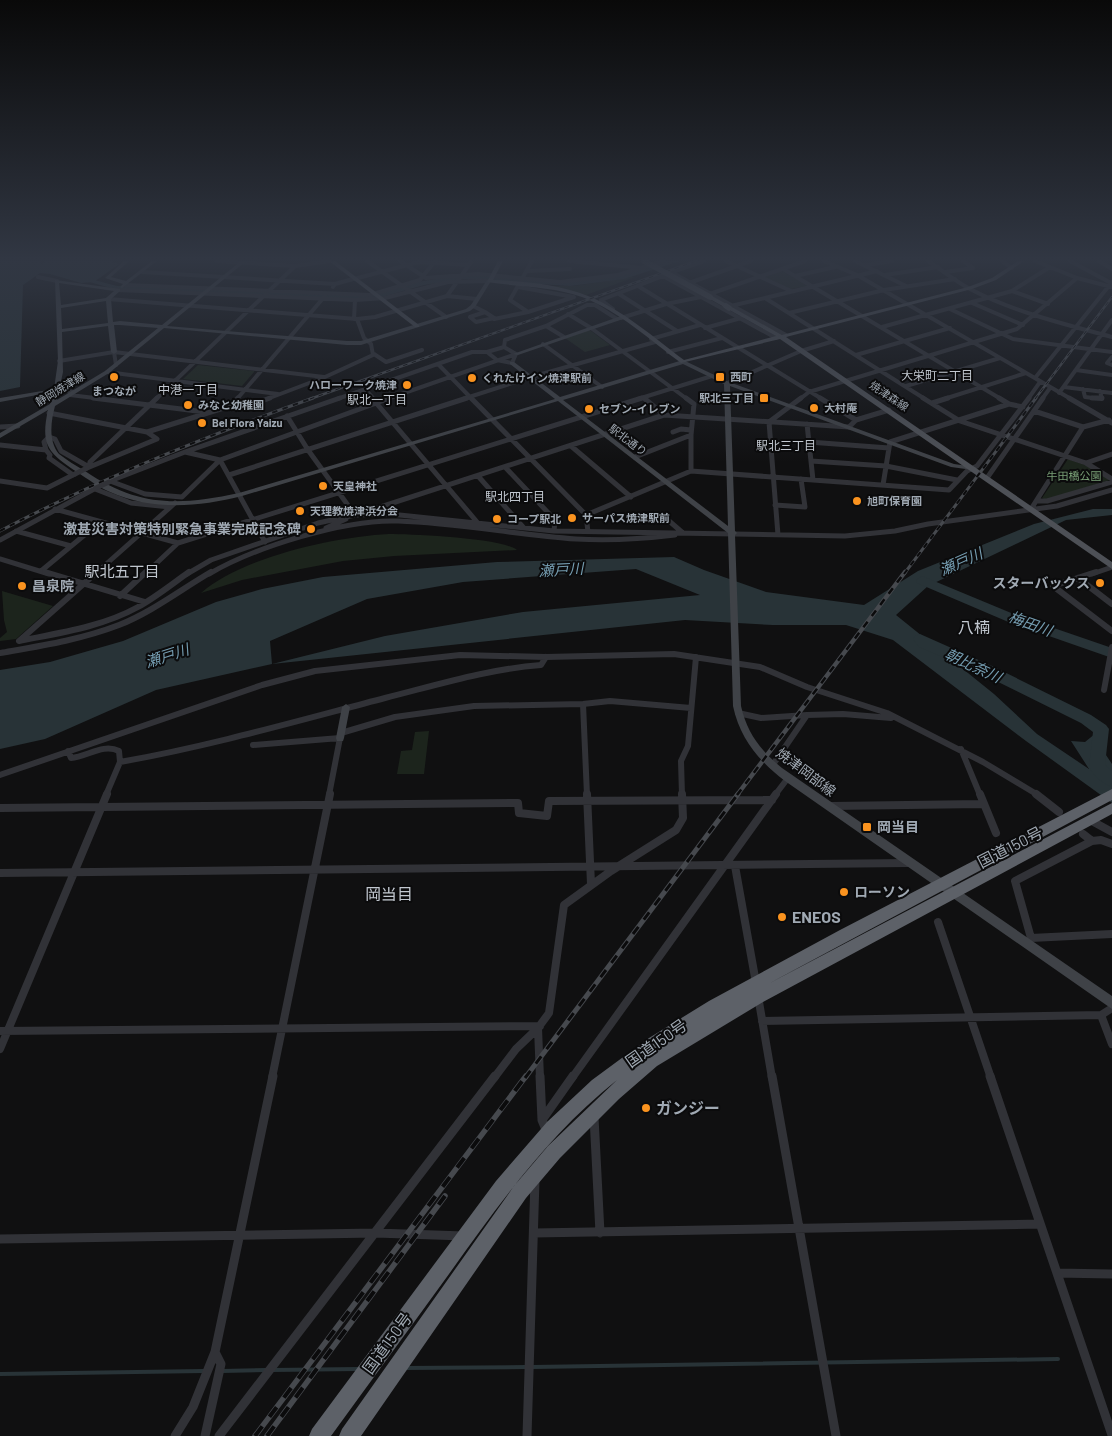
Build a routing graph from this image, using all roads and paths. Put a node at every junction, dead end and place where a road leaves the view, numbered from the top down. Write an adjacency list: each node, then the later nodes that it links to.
1 (59, 328): 27 (street)
2 (82, 328): 27 (street)
3 (112, 328): 48 (street)
4 (161, 328): 53 (street, 静岡焼津線)
5 (184, 328): 28 (street)
6 (231, 328): 28 (street)
7 (297, 328): 34 (street)
8 (360, 328): 36 (street)
9 (410, 328): 36 (street)
10 (540, 328): 43 (street)
11 (549, 328): 31 (street)
12 (591, 328): 31 (street); 50 (street)
13 (635, 328): 37 (main road)
14 (672, 328): 26 (street)
15 (688, 328): 26 (street)
16 (705, 328): 35 (street)
17 (762, 328): 32 (street)
18 (765, 328): 32 (main road, 焼津森線)
19 (814, 328): 32 (main road); 38 (street)
20 (884, 328): 39 (street)
21 (950, 328): 39 (street); 40 (street)
22 (990, 328): 29 (street)
23 (1016, 328): 29 (street)
24 (1075, 328): 30 (street); 42 (street)
25 (1106, 328): 30 (street)
26 (677, 331): 37 (street)
27 (59, 332): 61 (street)
28 (227, 332): 34 (street); 62 (street)
29 (1002, 334): 40 (street); 42 (street)
30 (1102, 334): 33 (street); 45 (street)
31 (564, 337): 41 (street)
32 (781, 337): 44 (main road); 47 (main road, 焼津森線)
33 (1112, 337)
34 (289, 338): 36 (street); 70 (street)
35 (722, 338): 44 (street); 51 (street)
36 (368, 341): 54 (street)
37 (653, 341): 50 (street); 51 (main road)
38 (834, 341): 47 (street); 56 (street)
39 (905, 341): 56 (street); 57 (street)
40 (975, 343): 57 (street); 58 (street)
41 (543, 344): 55 (street); 68 (street)
42 (1062, 345): 45 (street); 82 (street)
43 (504, 346): 49 (street); 55 (street)
44 (738, 348): 64 (main road); 69 (street)
45 (1091, 348): 52 (street); 72 (street)
46 (422, 350): 54 (street)
47 (801, 351): 69 (street); 84 (main road, 焼津森線)
48 (114, 352): 53 (street); 61 (street); 66 (street)
49 (487, 352): 60 (street); 65 (street)
50 (623, 352): 68 (street); 75 (street)
51 (668, 352): 64 (main road)
52 (1112, 352)
53 (130, 353): 62 (street); 66 (street, 静岡焼津線)
54 (374, 354): 80 (street)
55 (516, 354): 60 (street); 63 (street)
56 (856, 355): 71 (street)
57 (929, 356): 71 (street); 73 (street)
58 (1000, 358): 73 (street); 76 (street)
59 (1112, 358): 67 (street)
60 (497, 360): 63 (street); 78 (street)
61 (59, 361): 95 (street)
62 (197, 361): 70 (street); 83 (street)
63 (512, 362): 81 (street, 駅北通り)
64 (683, 362): 75 (street); 79 (street)
65 (438, 364): 78 (street); 92 (street)
66 (116, 365): 74 (street, 静岡焼津線)
67 (1112, 365)
68 (573, 366): 81 (street); 88 (street)
69 (767, 366): 86 (street); 98 (street)
70 (264, 368): 80 (street); 96 (street)
71 (880, 370): 84 (street); 87 (street)
72 (1076, 370): 77 (street); 89 (street)
73 (955, 371): 87 (street); 90 (street)
74 (107, 372): 83 (street); 99 (street, 静岡焼津線)
75 (650, 372): 88 (street); 93 (street)
76 (1026, 373): 82 (street); 90 (street)
77 (1112, 375)
78 (450, 376): 103 (street); 107 (street)
79 (712, 376): 86 (street); 93 (street)
80 (325, 377): 102 (street)
81 (531, 378): 103 (street); 106 (street, 駅北通り)
82 (1035, 378): 85 (street)
83 (177, 380): 96 (street); 110 (street)
84 (846, 381): 98 (street); 115 (main road, 焼津森線)
85 (1040, 382): 91 (street); 113 (street)
86 (727, 383): 112 (street); 122 (street, 焼津岡部線)
87 (906, 386): 108 (street)
88 (602, 387): 106 (street)
89 (1064, 387): 94 (street); 100 (street)
90 (982, 388): 108 (street); 109 (street)
91 (1050, 388): 100 (street); 117 (street)
92 (365, 389): 107 (street); 119 (street)
93 (672, 389): 104 (street); 120 (street)
94 (1083, 389): 97 (street); 97 (street)
95 (56, 390): 99 (street); 105 (street); 114 (street)
96 (245, 390): 102 (street); 111 (street)
97 (1100, 391): 101 (street)
98 (809, 392): 112 (street); 124 (street)
99 (72, 393): 110 (street); 114 (street, 静岡焼津線)
100 (1059, 393): 125 (street)
101 (1112, 393)
102 (280, 394): 111 (street)
103 (471, 397): 123 (street); 127 (street)
104 (644, 398): 118 (street); 121 (street)
105 (0, 400)
106 (559, 400): 121 (street, 駅北通り); 123 (street)
107 (377, 403): 127 (street); 135 (street)
108 (932, 403): 126 (street)
109 (1009, 404): 113 (street); 126 (street)
110 (151, 405): 116 (street); 134 (street)
111 (232, 405): 116 (street)
112 (789, 405): 128 (street); 132 (street)
113 (1023, 407): 140 (street)
114 (50, 409): 130 (street, 静岡焼津線); 134 (street); 143 (street)
115 (889, 410): 124 (street); 139 (main road, 焼津森線)
116 (208, 412): 136 (street)
117 (1034, 412): 133 (street); 144 (street)
118 (664, 415): 120 (street); 141 (street)
119 (287, 416): 135 (street); 153 (street)
120 (692, 416): 122 (street); 138 (street)
121 (583, 417): 141 (street, 駅北通り); 145 (street)
122 (728, 419): 128 (street); 169 (street, 焼津岡部線)
123 (493, 420): 145 (street); 148 (street)
124 (856, 420): 132 (street)
125 (1110, 420): 133 (street)
126 (960, 421): 139 (street); 140 (street)
127 (393, 422): 148 (street); 152 (street)
128 (769, 422): 129 (street); 172 (street)
129 (807, 424): 132 (street); 146 (street)
130 (18, 426): 131 (street); 142 (street, 静岡焼津線)
131 (0, 427)
132 (849, 427): 149 (street)
133 (1083, 427): 155 (street)
134 (127, 428): 136 (street); 164 (street)
135 (297, 431): 152 (street); 158 (street)
136 (147, 432): 164 (street)
137 (673, 432): 138 (street)
138 (691, 432): 156 (street); 166 (street)
139 (922, 432): 149 (street); 165 (main road, 焼津森線)
140 (1002, 434): 144 (street); 165 (street)
141 (604, 435): 150 (street); 156 (street, 駅北通り)
142 (0, 436)
143 (49, 437): 151 (street); 164 (street); 189 (street)
144 (1016, 439): 155 (street); 173 (street)
145 (511, 440): 157 (street); 161 (street)
146 (809, 442): 149 (street); 159 (street)
147 (0, 445): 151 (street)
148 (412, 445): 161 (street); 167 (street)
149 (890, 445): 162 (street); 165 (street)
150 (571, 446): 157 (street); 187 (street)
151 (46, 450): 168 (street)
152 (308, 450): 167 (street); 170 (street)
153 (185, 452): 158 (street); 179 (street)
154 (1112, 454): 160 (street)
155 (1066, 456): 160 (street); 188 (street)
156 (635, 457): 180 (street, 駅北通り)
157 (530, 459): 163 (street); 195 (street)
158 (220, 460): 170 (street); 179 (street)
159 (811, 461): 162 (street); 175 (street)
160 (1086, 463): 177 (street)
161 (429, 465): 182 (street); 185 (street)
162 (886, 466): 176 (street); 181 (street)
163 (506, 467): 171 (street); 200 (street)
164 (88, 468): 168 (street, bridge)
165 (973, 468): 173 (main road, 焼津森線); 176 (street)
166 (692, 471): 169 (street); 180 (street)
167 (323, 472): 185 (street); 186 (street)
168 (74, 474): 178 (street)
169 (729, 474): 172 (street); 206 (street, 焼津岡部線)
170 (228, 475): 186 (street)
171 (478, 476): 182 (street); 199 (street)
172 (773, 477): 174 (street); 190 (street)
173 (987, 478): 192 (main road, 焼津森線)
174 (801, 479): 175 (street); 190 (street)
175 (813, 480): 181 (street)
176 (957, 480): 181 (street)
177 (1112, 480): 188 (street)
178 (0, 482)
179 (110, 482): 183 (street, bridge)
180 (666, 482): 187 (street); 206 (street, 駅北通り)
181 (883, 484)
182 (446, 486): 194 (street); 198 (street)
183 (95, 489): 189 (street); 191 (street)
184 (1112, 490): 192 (street)
185 (338, 493): 194 (street); 196 (street)
186 (240, 495): 189 (street); 196 (street)
187 (631, 496): 195 (street)
188 (1037, 501): 192 (street)
189 (172, 505): 205 (street)
190 (775, 505): 207 (street)
191 (55, 509): 197 (street); 201 (street)
192 (1034, 511): 207 (street); 213 (main road, 焼津森線)
193 (661, 514): 204 (street)
194 (356, 515): 198 (street); 202 (street); 209 (street)
195 (586, 515): 203 (street)
196 (251, 520): 209 (street); 210 (street)
197 (99, 522): 205 (street); 211 (street)
198 (477, 522): 199 (street)
199 (523, 528): 200 (street)
200 (554, 530): 203 (street)
201 (16, 531): 208 (street); 211 (street)
202 (319, 532): 204 (street); 222 (street)
203 (588, 532): 204 (street)
204 (683, 532): 206 (street)
205 (139, 533): 210 (street); 216 (street)
206 (733, 535): 207 (street); 225 (street, 焼津岡部線)
207 (778, 535)
208 (0, 540)
209 (265, 542): 218 (street)
210 (178, 543): 217 (street)
211 (71, 546): 214 (street)
212 (0, 559): 214 (street)
213 (1111, 565): 215 (street)
214 (41, 571): 216 (street)
215 (1078, 578): 219 (street); 220 (street)
216 (83, 584): 217 (street); 218 (street)
217 (120, 596): 218 (street)
218 (145, 602)
219 (1112, 604)
220 (1112, 631)
221 (1112, 647): 226 (street)
222 (0, 653)
223 (546, 657): 224 (street); 229 (street); 237 (street)
224 (696, 657): 225 (street); 230 (street)
225 (735, 662): 231 (street, 焼津岡部線); 233 (street)
226 (1111, 664): 227 (street)
227 (1104, 690)
228 (583, 704): 230 (street); 234 (street); 245 (street)
229 (346, 707): 234 (street); 238 (street)
230 (691, 708): 243 (street)
231 (738, 713): 232 (street); 239 (street, 焼津岡部線)
232 (807, 715): 233 (street); 239 (street)
233 (899, 719): 236 (street)
234 (341, 736): 235 (street); 247 (street)
235 (253, 745)
236 (960, 750): 246 (street); 252 (street)
237 (68, 751): 238 (street); 240 (street)
238 (120, 762): 250 (street)
239 (772, 766): 241 (street, 焼津岡部線)
240 (0, 775)
241 (788, 778): 244 (street); 248 (street, 焼津岡部線)
242 (1112, 794): 253 (highway, 国道150号)
243 (683, 800): 244 (street); 245 (street); 260 (street)
244 (772, 800): 261 (street)
245 (587, 802): 247 (street); 259 (street)
246 (982, 804): 248 (street); 255 (street)
247 (328, 806): 250 (street); 263 (street)
248 (829, 806): 258 (street, 焼津岡部線)
249 (0, 808): 250 (street)
250 (100, 808): 264 (street)
251 (1112, 808): 253 (highway, 国道150号)
252 (1059, 812)
253 (1090, 819): 254 (street); 256 (street); 266 (highway, 国道150号); 268 (highway, 国道150号)
254 (1112, 832)
255 (996, 834)
256 (1092, 841): 257 (street); 271 (street)
257 (1112, 844)
258 (910, 863): 262 (street); 266 (street, 焼津岡部線)
259 (590, 865): 260 (street); 263 (street); 267 (street)
260 (623, 865): 261 (street); 267 (street)
261 (725, 866): 262 (street); 284 (street)
262 (735, 866): 272 (street)
263 (316, 869): 264 (street); 278 (street)
264 (74, 872): 265 (street); 280 (street)
265 (0, 873)
266 (940, 883): 268 (street, 焼津岡部線); 272 (highway, 国道150号)
267 (591, 884): 279 (street)
268 (954, 894): 271 (street, 焼津岡部線); 272 (highway, 国道150号)
269 (938, 922): 276 (street)
270 (1112, 934): 271 (street)
271 (1029, 941): 273 (street, 焼津岡部線)
272 (757, 990): 277 (street); 283 (highway, 国道150号); 284 (highway, 国道150号)
273 (1112, 1003)
274 (1112, 1008): 275 (street)
275 (1101, 1014): 276 (street); 281 (street)
276 (971, 1017): 277 (street); 286 (street)
277 (762, 1021): 287 (street)
278 (283, 1027): 279 (street); 280 (street); 291 (street)
279 (539, 1027): 284 (street); 288 (street)
280 (4, 1031): 282 (street)
281 (1112, 1044)
282 (0, 1049)
283 (593, 1111): 285 (highway, 国道150号); 290 (street)
284 (545, 1127): 292 (highway, 国道150号)
285 (535, 1174): 289 (street); 302 (highway, 国道150号)
286 (1040, 1224): 287 (street); 294 (street)
287 (800, 1227): 290 (street); 304 (street)
288 (376, 1233): 291 (street); 292 (street); 300 (street)
289 (534, 1233): 290 (street); 303 (street)
290 (600, 1233)
291 (240, 1234): 293 (street); 296 (street)
292 (465, 1236): 301 (highway, 国道150号)
293 (0, 1239)
294 (1057, 1273): 295 (street); 297 (street)
295 (1112, 1274)
296 (215, 1352): 298 (street); 299 (street)
297 (1112, 1435)
298 (176, 1436)
299 (205, 1436)
300 (219, 1436)
301 (319, 1436)
302 (349, 1436)
303 (526, 1436)
304 (836, 1436)

